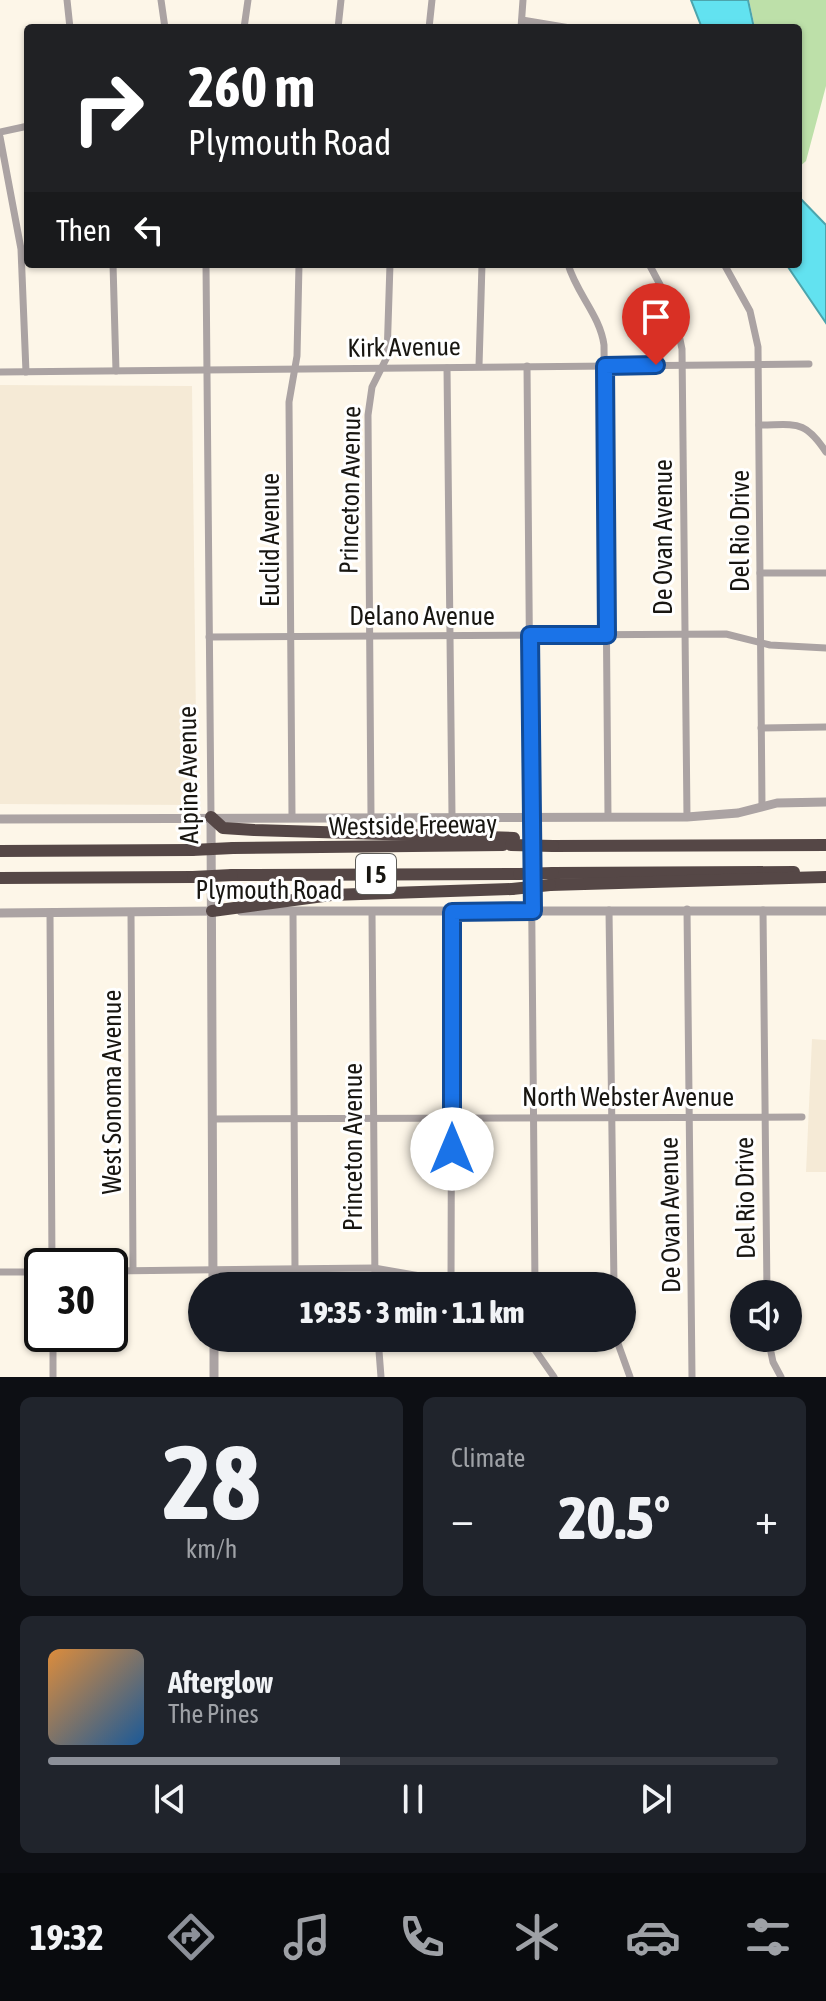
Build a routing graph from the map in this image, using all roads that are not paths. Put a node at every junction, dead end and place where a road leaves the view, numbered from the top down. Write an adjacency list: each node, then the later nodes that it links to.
1 (67, 0): 7 (street)
2 (161, 0): 8 (street)
3 (248, 0): 9 (street)
4 (341, 0): 10 (street)
5 (432, 0): 11 (street)
6 (523, 0): 12 (street)
7 (70, 24)
8 (164, 24)
9 (245, 24)
10 (338, 24)
11 (429, 24)
12 (522, 24)
13 (24, 127): 14 (street)
14 (0, 134): 35 (street)
15 (113, 268): 33 (street)
16 (206, 268): 32 (street, Alpine Avenue)
17 (299, 268): 31 (street, Euclid Avenue)
18 (390, 268): 29 (street, Princeton Avenue)
19 (482, 268): 26 (street)
20 (570, 268): 28 (street)
21 (651, 268): 24 (street, De Ovan Avenue)
22 (726, 268): 25 (street, Del Rio Drive)
23 (809, 364): 25 (street, Kirk Avenue)
24 (682, 365): 25 (street, Kirk Avenue); 28 (street, Kirk Avenue); 40 (street, De Ovan Avenue)
25 (759, 365): 36 (street, Del Rio Drive)
26 (479, 366): 27 (street, Kirk Avenue); 30 (street, Kirk Avenue)
27 (527, 366): 28 (street, Kirk Avenue); 42 (street)
28 (605, 366): 43 (street)
29 (382, 368): 30 (street, Kirk Avenue); 31 (street, Kirk Avenue); 45 (street, Princeton Avenue)
30 (447, 368): 41 (street)
31 (294, 369): 32 (street, Kirk Avenue); 44 (street, Euclid Avenue)
32 (207, 370): 33 (street, Kirk Avenue); 46 (street, Alpine Avenue)
33 (116, 371): 35 (street, Kirk Avenue)
34 (0, 372): 35 (street, Kirk Avenue)
35 (26, 372)
36 (759, 425): 37 (street); 38 (street, Del Rio Drive)
37 (826, 452)
38 (760, 573): 39 (street); 47 (street, Del Rio Drive)
39 (826, 573)
40 (684, 634): 43 (street, Delano Avenue); 47 (street, Delano Avenue); 59 (street, De Ovan Avenue)
41 (450, 635): 42 (street, Delano Avenue); 45 (street, Delano Avenue); 53 (street)
42 (530, 635): 43 (street, Delano Avenue); 56 (street)
43 (607, 635): 58 (street)
44 (291, 636): 45 (street, Delano Avenue); 46 (street, Delano Avenue); 54 (street, Euclid Avenue)
45 (369, 636): 55 (street, Princeton Avenue)
46 (209, 637): 57 (street, Alpine Avenue)
47 (761, 642): 48 (street, Delano Avenue); 50 (street, Del Rio Drive)
48 (826, 648)
49 (826, 727): 50 (street)
50 (761, 728): 52 (street, Del Rio Drive)
51 (826, 802): 52 (street)
52 (762, 807): 59 (street)
53 (452, 815): 55 (street); 56 (street)
54 (292, 816): 55 (street); 57 (street)
55 (371, 816)
56 (531, 816): 58 (street); 71 (street)
57 (211, 817): 60 (street); 61 (highway); 70 (street, Alpine Avenue)
58 (608, 817): 59 (street)
59 (687, 817)
60 (0, 819)
61 (512, 842): 62 (highway); 63 (highway, Westside Freeway / I 5, bridge)
62 (826, 845)
63 (0, 851)
64 (826, 874): 66 (highway)
65 (0, 878): 66 (highway, Westside Freeway / I 5, bridge)
66 (552, 879): 70 (highway, bridge)
67 (687, 909): 68 (street, Plymouth Road); 69 (street, Plymouth Road); 79 (street, De Ovan Avenue)
68 (609, 910): 71 (street, Plymouth Road); 83 (street)
69 (763, 910): 72 (street, Plymouth Road); 80 (street, Del Rio Drive)
70 (212, 911): 73 (street, Plymouth Road); 74 (street, Plymouth Road); 84 (street, Alpine Avenue)
71 (533, 911): 76 (street, Plymouth Road); 82 (street)
72 (826, 911)
73 (131, 912): 78 (street, Plymouth Road); 92 (street, West Sonoma Avenue)
74 (293, 912): 75 (street, Plymouth Road); 85 (street)
75 (372, 912): 76 (street, Plymouth Road); 86 (street, Princeton Avenue)
76 (452, 912): 87 (street)
77 (0, 913): 78 (street, Plymouth Road)
78 (50, 913): 88 (street)
79 (688, 1117): 80 (street, North Webster Avenue); 83 (street, North Webster Avenue); 113 (street, De Ovan Avenue)
80 (765, 1117): 81 (street, North Webster Avenue); 101 (street, Del Rio Drive)
81 (802, 1117)
82 (533, 1118): 83 (street, North Webster Avenue); 87 (street, North Webster Avenue); 99 (street)
83 (611, 1118): 100 (street)
84 (214, 1119): 85 (street, North Webster Avenue); 93 (street, Alpine Avenue)
85 (295, 1119): 86 (street, North Webster Avenue); 90 (street)
86 (373, 1119): 87 (street, North Webster Avenue); 89 (street, Princeton Avenue)
87 (452, 1119): 98 (street)
88 (52, 1248)
89 (374, 1268): 90 (street); 96 (street, Princeton Avenue); 97 (street)
90 (295, 1269): 93 (street)
91 (128, 1270): 92 (street)
92 (133, 1270): 93 (street)
93 (213, 1270)
94 (0, 1272): 95 (street)
95 (24, 1272)
96 (374, 1272)
97 (406, 1272)
98 (451, 1272)
99 (535, 1272)
100 (614, 1272)
101 (767, 1280)
102 (53, 1352): 108 (street)
103 (214, 1352): 109 (street)
104 (379, 1352): 110 (street)
105 (537, 1352): 111 (street)
106 (621, 1352): 112 (street)
107 (771, 1352): 114 (street)
108 (53, 1377)
109 (214, 1377)
110 (381, 1377)
111 (554, 1377)
112 (630, 1377)
113 (692, 1377)
114 (781, 1377)

